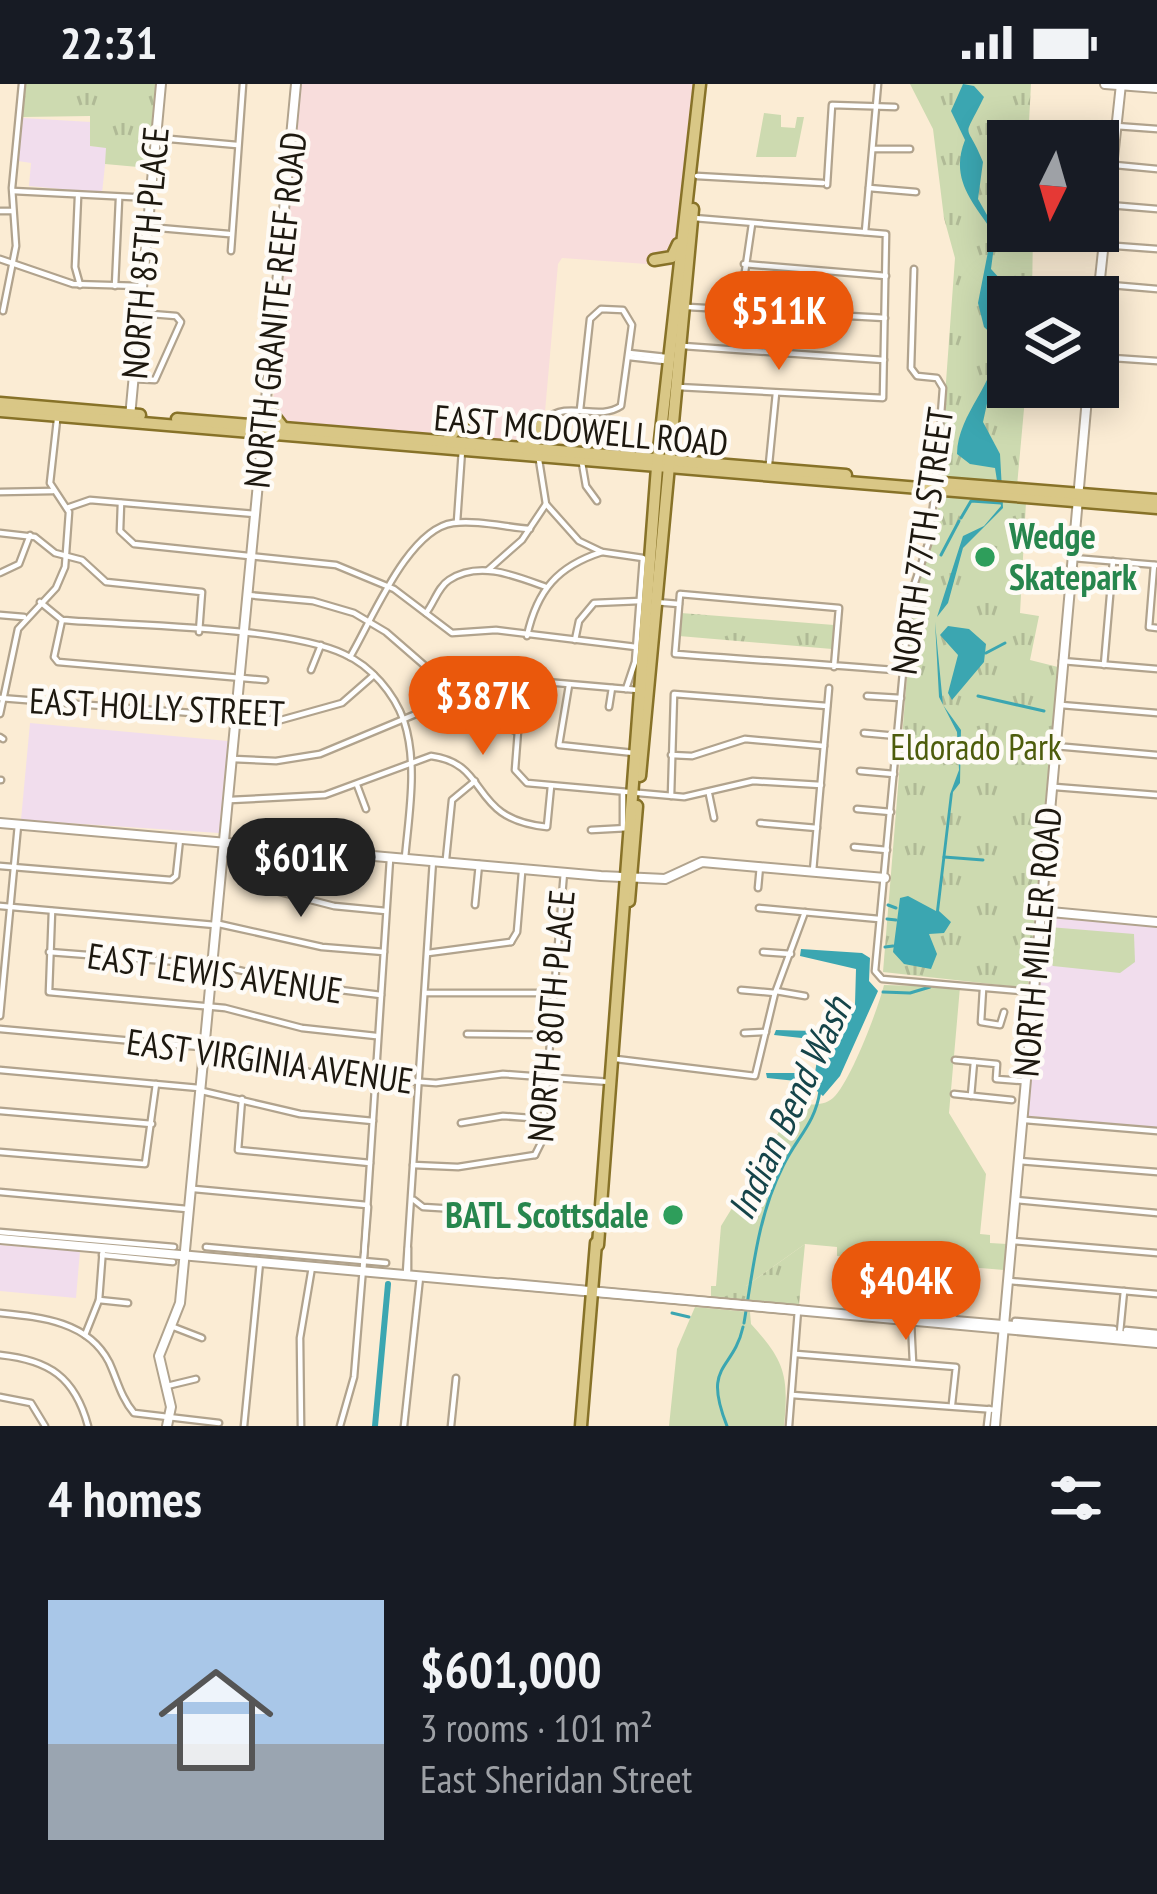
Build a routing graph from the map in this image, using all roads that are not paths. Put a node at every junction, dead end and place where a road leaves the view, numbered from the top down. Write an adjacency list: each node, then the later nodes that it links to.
1 (22, 84): 23 (street)
2 (161, 84): 15 (street, NORTH 85TH PLACE)
3 (243, 84): 16 (street)
4 (296, 84): 66 (street, NORTH GRANITE REEF ROAD)
5 (704, 84): 21 (main road); 32 (main road)
6 (878, 84): 10 (street)
7 (1106, 84): 8 (street)
8 (1121, 85): 9 (street); 12 (street)
9 (1157, 88)
10 (876, 106): 11 (street); 17 (street); 21 (street)
11 (895, 107)
12 (1117, 120)
13 (1119, 126): 14 (street)
14 (1157, 129)
15 (156, 137): 16 (street); 26 (street, NORTH 85TH PLACE)
16 (237, 145): 36 (street)
17 (872, 148): 18 (street); 22 (street)
18 (910, 149)
19 (1119, 166): 20 (street)
20 (1157, 169)
21 (697, 176): 32 (main road)
22 (869, 188): 24 (street); 35 (street)
23 (12, 191): 25 (street); 30 (street)
24 (916, 192)
25 (78, 197): 27 (street); 48 (street)
26 (151, 198): 27 (street); 34 (street, NORTH 85TH PLACE)
27 (119, 199): 49 (street)
28 (1119, 206): 29 (street)
29 (1157, 209)
30 (13, 211): 31 (street); 44 (street)
31 (0, 212)
32 (691, 218): 33 (street); 37 (main road); 42 (main road); 53 (street)
33 (752, 224): 35 (street); 43 (street)
34 (148, 226): 36 (street); 50 (street, NORTH 85TH PLACE)
35 (865, 232): 46 (street)
36 (229, 234): 40 (street)
37 (682, 236): 42 (main road); 47 (main road)
38 (1119, 245): 39 (street)
39 (1157, 249)
40 (231, 251)
41 (0, 259): 44 (street)
42 (683, 263): 47 (main road); 59 (main road)
43 (744, 264): 46 (street); 54 (street)
44 (12, 265): 48 (street); 55 (street)
45 (914, 269): 84 (street, NORTH 77TH STREET)
46 (886, 276): 57 (street)
47 (678, 282): 59 (main road)
48 (80, 285): 49 (street)
49 (115, 286): 50 (street)
50 (142, 286): 56 (street, NORTH 85TH PLACE)
51 (1119, 286): 52 (street)
52 (1157, 289)
53 (688, 307): 54 (street); 59 (street)
54 (740, 308): 57 (street)
55 (3, 311)
56 (139, 313): 63 (street, NORTH 85TH PLACE); 63 (street)
57 (885, 318): 61 (street)
58 (629, 355): 59 (street); 69 (street); 69 (street)
59 (675, 357): 61 (street); 64 (main road); 82 (main road)
60 (1119, 358): 62 (street)
61 (884, 360): 65 (street)
62 (1157, 361)
63 (134, 379): 71 (street, NORTH 85TH PLACE)
64 (676, 387): 65 (street); 82 (main road)
65 (776, 393): 83 (street)
66 (266, 404): 74 (main road); 75 (street, NORTH GRANITE REEF ROAD)
67 (6, 408): 70 (main road, EAST MCDOWELL ROAD)
68 (1086, 408): 87 (street, NORTH MILLER ROAD)
69 (580, 410): 73 (street)
70 (57, 412): 71 (main road, EAST MCDOWELL ROAD); 85 (street)
71 (130, 418): 75 (main road, EAST MCDOWELL ROAD)
72 (465, 420): 77 (main road); 79 (street)
73 (542, 426): 78 (main road); 80 (street); 81 (main road)
74 (284, 428): 75 (main road, EAST MCDOWELL ROAD); 76 (main road, EAST MCDOWELL ROAD)
75 (263, 430): 76 (main road, EAST MCDOWELL ROAD); 93 (street, NORTH GRANITE REEF ROAD)
76 (359, 438): 77 (main road, EAST MCDOWELL ROAD); 79 (main road, EAST MCDOWELL ROAD)
77 (444, 441): 79 (main road, EAST MCDOWELL ROAD)
78 (493, 445): 79 (main road, EAST MCDOWELL ROAD); 80 (main road, EAST MCDOWELL ROAD)
79 (463, 446): 80 (main road, EAST MCDOWELL ROAD); 94 (street)
80 (539, 453): 81 (main road, EAST MCDOWELL ROAD); 90 (street)
81 (578, 454): 82 (main road, EAST MCDOWELL ROAD); 88 (street)
82 (662, 463): 83 (main road, EAST MCDOWELL ROAD); 117 (main road)
83 (768, 472): 84 (main road, EAST MCDOWELL ROAD)
84 (935, 486): 87 (main road, EAST MCDOWELL ROAD); 139 (street, NORTH 77TH STREET)
85 (54, 491): 86 (street); 92 (street)
86 (0, 492)
87 (1076, 497): 91 (main road, EAST MCDOWELL ROAD); 102 (street, NORTH MILLER ROAD)
88 (597, 501)
89 (121, 503): 92 (street); 93 (street); 99 (street)
90 (546, 504): 95 (street); 98 (street)
91 (1157, 504)
92 (68, 508): 101 (street)
93 (255, 514): 99 (street, NORTH GRANITE REEF ROAD)
94 (457, 522): 95 (street); 112 (street)
95 (530, 529): 104 (street)
96 (0, 532): 97 (street)
97 (30, 536): 101 (street); 110 (street)
98 (579, 542): 100 (street); 103 (street)
99 (252, 546): 112 (street); 115 (street, NORTH GRANITE REEF ROAD)
100 (602, 552): 103 (street); 117 (street)
101 (66, 556): 116 (street); 125 (street)
102 (1070, 558): 105 (street); 134 (street, NORTH MILLER ROAD)
103 (579, 560): 114 (street)
104 (499, 561): 108 (street); 109 (street)
105 (1113, 561): 106 (street); 135 (street)
106 (1156, 565): 124 (street)
107 (459, 566): 111 (street)
108 (488, 570): 109 (street); 111 (street)
109 (503, 571): 114 (street)
110 (0, 573)
111 (459, 576): 113 (street); 119 (street)
112 (391, 586): 119 (street); 123 (street)
113 (460, 586)
114 (546, 586): 127 (street)
115 (247, 595): 123 (street); 126 (street, NORTH GRANITE REEF ROAD)
116 (40, 602): 121 (street); 122 (street)
117 (647, 602): 118 (street); 128 (street); 130 (street); 147 (main road)
118 (680, 604): 136 (street); 136 (street)
119 (426, 613): 127 (street)
120 (0, 615): 121 (street)
121 (24, 617): 133 (street)
122 (62, 620): 125 (street); 141 (street)
123 (371, 622): 132 (street); 142 (street)
124 (1153, 628)
125 (200, 632): 126 (street)
126 (243, 636): 129 (street); 141 (street, NORTH GRANITE REEF ROAD)
127 (527, 636): 128 (street)
128 (574, 641): 130 (street)
129 (321, 645): 132 (street); 138 (street)
130 (636, 647): 147 (street)
131 (0, 657): 133 (street)
132 (350, 657): 140 (street)
133 (13, 658): 149 (street)
134 (1061, 662): 135 (street); 151 (street, NORTH MILLER ROAD)
135 (1104, 665): 137 (street)
136 (834, 668): 139 (street)
137 (1157, 669)
138 (311, 670)
139 (903, 671): 150 (street, NORTH 77TH STREET)
140 (374, 675): 158 (street); 159 (street, EAST HOLLY STREET)
141 (239, 677): 143 (street); 159 (street, NORTH GRANITE REEF ROAD)
142 (514, 679): 144 (street); 160 (street)
143 (265, 680)
144 (569, 685): 145 (street); 165 (street)
145 (612, 688): 147 (street); 153 (street)
146 (829, 688): 152 (street)
147 (637, 690): 165 (main road); 179 (main road)
148 (867, 695): 150 (street)
149 (3, 698): 156 (street); 159 (street, EAST HOLLY STREET)
150 (901, 698): 162 (street, NORTH 77TH STREET)
151 (1058, 704): 154 (street); 164 (street, NORTH MILLER ROAD)
152 (827, 706): 163 (street); 166 (street)
153 (609, 707)
154 (1157, 713)
155 (416, 714): 158 (street)
156 (0, 715)
157 (460, 717): 160 (street)
158 (402, 718): 168 (street); 169 (street)
159 (235, 719): 168 (street, NORTH GRANITE REEF ROAD)
160 (518, 732): 177 (street)
161 (864, 733): 162 (street)
162 (897, 736): 173 (street, NORTH 77TH STREET)
163 (824, 746): 166 (street); 176 (street)
164 (1054, 746): 167 (street); 178 (street, NORTH MILLER ROAD)
165 (634, 753): 179 (main road)
166 (668, 755): 183 (street)
167 (1157, 755)
168 (231, 759): 184 (street, NORTH GRANITE REEF ROAD)
169 (411, 760): 171 (street); 175 (street); 202 (street)
170 (473, 760): 171 (street)
171 (466, 769): 174 (street)
172 (860, 771): 173 (street)
173 (894, 774): 188 (street, NORTH 77TH STREET)
174 (475, 781): 177 (street); 204 (street)
175 (357, 785): 181 (street); 186 (street)
176 (821, 785): 180 (street); 194 (street)
177 (551, 786): 179 (street)
178 (1051, 786): 182 (street); 221 (street, NORTH MILLER ROAD)
179 (631, 793): 183 (street); 193 (main road); 212 (main road)
180 (709, 794): 183 (street); 189 (street)
181 (325, 795): 184 (street); 185 (street)
182 (1157, 795)
183 (670, 796)
184 (227, 800): 197 (street, NORTH GRANITE REEF ROAD)
185 (328, 806)
186 (366, 809)
187 (857, 809): 188 (street)
188 (891, 812): 200 (street, NORTH 77TH STREET)
189 (715, 818)
190 (0, 823): 192 (street)
191 (760, 824): 194 (street)
192 (18, 825): 196 (street); 208 (street)
193 (626, 828): 195 (street); 212 (main road)
194 (817, 828): 210 (street)
195 (591, 830)
196 (180, 839): 197 (street); 208 (street)
197 (223, 842): 198 (street); 225 (street, NORTH GRANITE REEF ROAD)
198 (267, 846): 201 (street); 220 (street)
199 (854, 847): 200 (street)
200 (887, 850): 213 (street, NORTH 77TH STREET)
201 (390, 856): 202 (street); 220 (street)
202 (405, 858): 203 (street)
203 (434, 860): 204 (street); 229 (street)
204 (446, 861): 205 (street)
205 (479, 864): 209 (street); 215 (street)
206 (0, 866): 208 (street)
207 (760, 866): 210 (street); 212 (street); 214 (street)
208 (14, 867): 217 (street)
209 (523, 868): 211 (street); 229 (street)
210 (814, 871): 213 (street)
211 (564, 872): 212 (street); 237 (street, NORTH 80TH PLACE)
212 (628, 877): 250 (main road)
213 (885, 878): 223 (street, NORTH 77TH STREET)
214 (758, 888)
215 (475, 905)
216 (0, 907): 217 (street)
217 (10, 907): 219 (street); 242 (street)
218 (759, 908): 222 (street)
219 (52, 911): 225 (street); 226 (street)
220 (386, 911): 227 (street)
221 (1040, 911): 224 (street); 235 (street, NORTH MILLER ROAD)
222 (805, 912): 223 (street); 230 (street)
223 (879, 919): 232 (street, NORTH 77TH STREET)
224 (1157, 922)
225 (215, 924): 227 (street); 231 (street, NORTH GRANITE REEF ROAD)
226 (48, 952): 231 (street, EAST LEWIS AVENUE); 240 (street)
227 (384, 952): 238 (street)
228 (763, 952): 230 (street)
229 (428, 953): 236 (street)
230 (791, 955): 234 (street)
231 (211, 965): 238 (street, EAST LEWIS AVENUE); 240 (street, NORTH GRANITE REEF ROAD)
232 (983, 988): 235 (street); 241 (street)
233 (741, 990): 234 (street)
234 (776, 992): 239 (street); 244 (street)
235 (1033, 992): 257 (street, NORTH MILLER ROAD)
236 (425, 993): 237 (street); 258 (street)
237 (554, 993): 247 (street, NORTH 80TH PLACE)
238 (381, 994): 248 (street)
239 (805, 996)
240 (207, 1006): 248 (street); 249 (street, NORTH GRANITE REEF ROAD)
241 (1004, 1012)
242 (0, 1016)
243 (0, 1029): 249 (street, EAST VIRGINIA AVENUE)
244 (766, 1032): 245 (street); 250 (street)
245 (744, 1033)
246 (467, 1034): 247 (street)
247 (550, 1034): 254 (street, NORTH 80TH PLACE)
248 (379, 1036): 255 (street)
249 (203, 1048): 255 (street, EAST VIRGINIA AVENUE); 261 (street, NORTH GRANITE REEF ROAD)
250 (612, 1059): 259 (main road)
251 (955, 1060): 252 (street)
252 (974, 1062): 256 (street); 263 (street)
253 (0, 1070): 260 (street)
254 (547, 1076): 258 (street, EAST VIRGINIA AVENUE); 259 (street, EAST VIRGINIA AVENUE); 268 (street, NORTH 80TH PLACE)
255 (376, 1079): 258 (street, EAST VIRGINIA AVENUE); 270 (street)
256 (996, 1079): 257 (street); 264 (street)
257 (1025, 1081): 269 (street, NORTH MILLER ROAD)
258 (419, 1082): 277 (street)
259 (610, 1082): 285 (main road)
260 (156, 1084): 261 (street); 271 (street)
261 (199, 1089): 265 (street); 279 (street, NORTH GRANITE REEF ROAD)
262 (954, 1094): 263 (street)
263 (971, 1096): 264 (street)
264 (994, 1098): 266 (street)
265 (242, 1099): 270 (street); 276 (street)
266 (1012, 1100)
267 (0, 1111): 271 (street)
268 (544, 1119): 272 (street); 277 (street, NORTH 80TH PLACE)
269 (1022, 1119): 273 (street); 275 (street, NORTH MILLER ROAD)
270 (373, 1121): 276 (street)
271 (152, 1124): 274 (street)
272 (461, 1124)
273 (1157, 1131)
274 (0, 1152)
275 (1018, 1160): 278 (street); 282 (street, NORTH MILLER ROAD)
276 (370, 1162): 283 (street)
277 (413, 1165): 281 (street)
278 (1157, 1172)
279 (189, 1188): 283 (street); 286 (street, NORTH GRANITE REEF ROAD)
280 (0, 1192): 286 (street)
281 (412, 1198): 284 (street); 289 (street)
282 (1015, 1200): 288 (street); 291 (street, NORTH MILLER ROAD)
283 (367, 1204): 304 (street)
284 (423, 1207): 287 (street); 289 (street)
285 (600, 1208): 292 (main road); 292 (main road)
286 (187, 1209): 297 (street, NORTH GRANITE REEF ROAD)
287 (472, 1210)
288 (1157, 1213)
289 (411, 1216): 306 (street)
290 (0, 1236): 293 (street); 295 (street)
291 (1012, 1240): 296 (street); 309 (street, NORTH MILLER ROAD)
292 (598, 1245): 313 (main road)
293 (174, 1247)
294 (206, 1247): 298 (street)
295 (102, 1252): 297 (street); 299 (street); 317 (street)
296 (1157, 1253)
297 (183, 1255): 298 (street); 311 (street, NORTH GRANITE REEF ROAD)
298 (236, 1255): 300 (street); 302 (street)
299 (173, 1262)
300 (260, 1262): 302 (street); 345 (street)
301 (856, 1262): 308 (street)
302 (309, 1263): 304 (street); 346 (street)
303 (386, 1264): 304 (street)
304 (363, 1265): 306 (street); 347 (street)
305 (958, 1271): 314 (street)
306 (407, 1276): 307 (street)
307 (420, 1277): 313 (street); 348 (street)
308 (855, 1279): 314 (street); 322 (street)
309 (1009, 1281): 312 (street); 325 (street, NORTH MILLER ROAD)
310 (197, 1287): 311 (street)
311 (180, 1288): 326 (street, NORTH GRANITE REEF ROAD)
312 (1124, 1291): 315 (street); 327 (street)
313 (594, 1292): 316 (street); 316 (street); 350 (main road)
314 (956, 1293): 323 (street)
315 (1157, 1294)
316 (655, 1298): 318 (street); 318 (street)
317 (99, 1300): 319 (street); 328 (street)
318 (710, 1302): 320 (street)
319 (128, 1303)
320 (798, 1310): 322 (street); 331 (street)
321 (0, 1313): 328 (street)
322 (852, 1314): 323 (street); 324 (street)
323 (953, 1320): 325 (street)
324 (911, 1322): 325 (street); 333 (street)
325 (1008, 1325): 327 (street); 327 (street); 340 (street, NORTH MILLER ROAD)
326 (171, 1326): 329 (street); 336 (street, NORTH GRANITE REEF ROAD)
327 (1120, 1334): 330 (street)
328 (84, 1336): 341 (street)
329 (202, 1338)
330 (1157, 1338)
331 (796, 1354): 333 (street); 337 (street)
332 (0, 1355): 344 (street)
333 (913, 1363): 339 (street)
334 (456, 1378): 349 (street)
335 (196, 1379): 336 (street)
336 (167, 1386): 341 (street, NORTH GRANITE REEF ROAD)
337 (792, 1395): 339 (street); 351 (street)
338 (0, 1397): 343 (street)
339 (952, 1407): 340 (street)
340 (993, 1410): 352 (street, NORTH MILLER ROAD)
341 (168, 1422): 342 (street)
342 (219, 1424)
343 (45, 1426)
344 (88, 1426)
345 (244, 1426)
346 (301, 1426)
347 (340, 1426)
348 (404, 1426)
349 (452, 1426)
350 (581, 1426)
351 (789, 1426)
352 (991, 1426)

